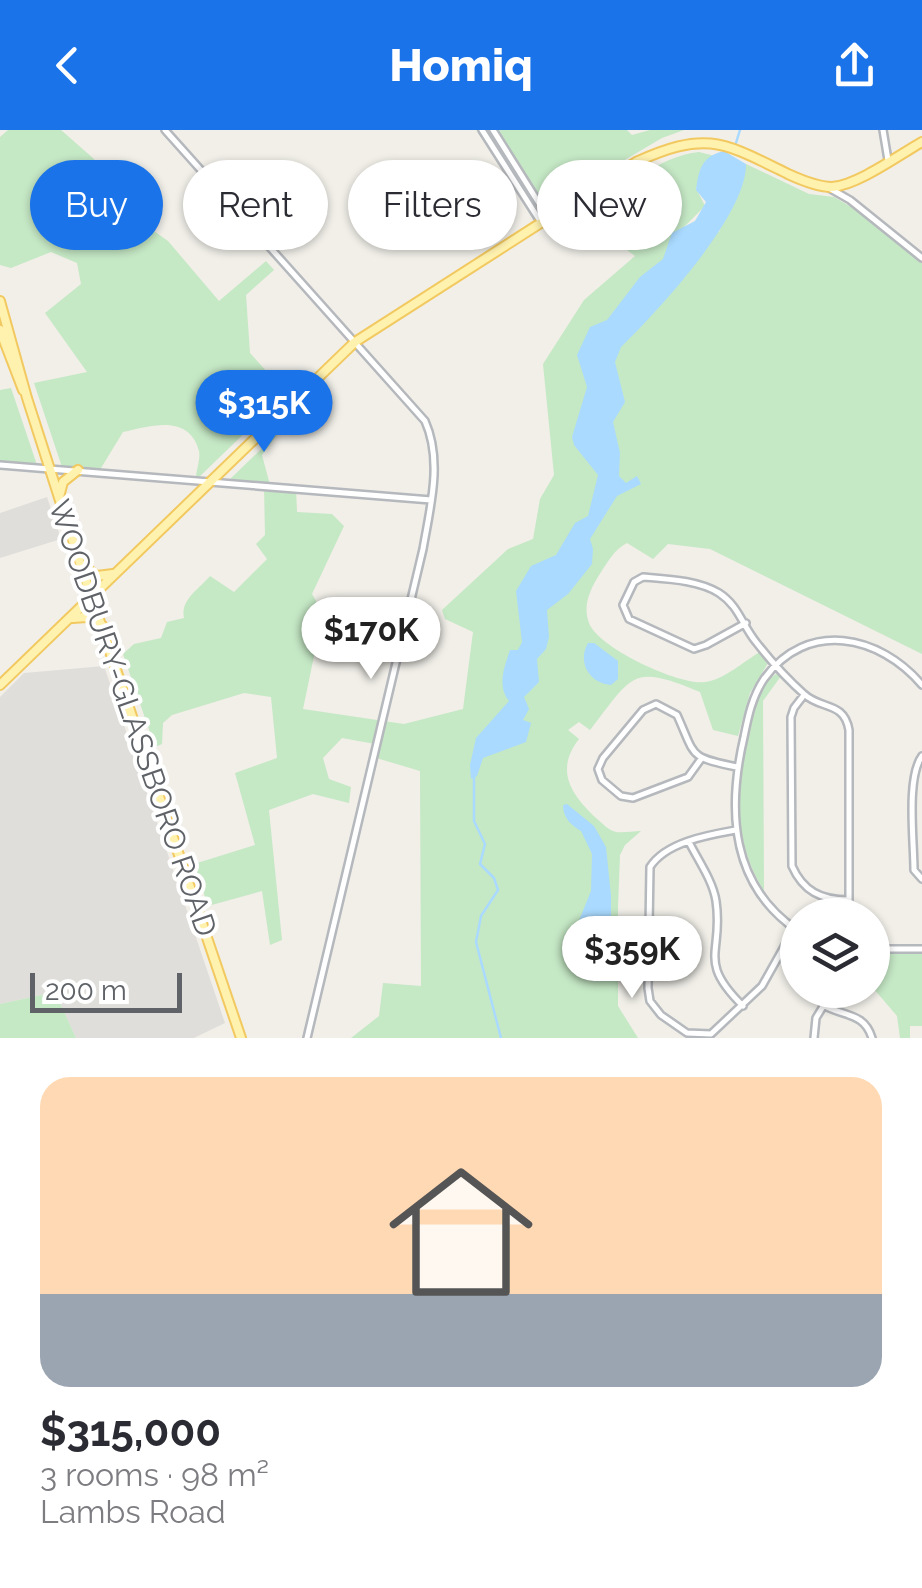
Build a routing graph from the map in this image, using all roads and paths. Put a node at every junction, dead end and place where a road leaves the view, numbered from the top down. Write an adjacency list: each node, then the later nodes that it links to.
1 (165, 130): 15 (street)
2 (482, 130): 10 (street)
3 (493, 130): 9 (street)
4 (882, 130): 7 (street)
5 (922, 142): 7 (main road)
6 (640, 160): 8 (main road)
7 (888, 160): 8 (main road)
8 (826, 187): 12 (street)
9 (537, 207)
10 (537, 209)
11 (537, 224): 15 (main road)
12 (922, 258)
13 (0, 301): 16 (main road, WOODBURY-GLASSBORO ROAD)
14 (0, 330): 16 (main road, WOODBURY-GLASSBORO ROAD)
15 (356, 342): 20 (main road); 22 (street)
16 (27, 398): 18 (main road, WOODBURY-GLASSBORO ROAD)
17 (0, 465): 18 (street)
18 (50, 469): 19 (street); 21 (main road, WOODBURY-GLASSBORO ROAD)
19 (78, 470): 20 (street); 21 (main road)
20 (211, 480): 22 (street); 24 (main road)
21 (59, 497): 23 (main road, WOODBURY-GLASSBORO ROAD)
22 (432, 500): 51 (street)
23 (80, 563): 24 (main road); 25 (main road, WOODBURY-GLASSBORO ROAD)
24 (117, 573): 25 (main road)
25 (92, 596): 26 (main road); 28 (main road, WOODBURY-GLASSBORO ROAD)
26 (68, 619): 28 (main road); 31 (main road)
27 (746, 623): 27 (street); 29 (street)
28 (102, 625): 50 (main road, WOODBURY-GLASSBORO ROAD)
29 (777, 665): 30 (street); 32 (street); 35 (street)
30 (922, 685)
31 (0, 686)
32 (804, 695): 41 (street); 42 (street)
33 (922, 756): 36 (street)
34 (701, 758): 34 (street); 35 (street)
35 (737, 767): 38 (street)
36 (914, 787): 37 (street); 40 (street)
37 (922, 788)
38 (736, 830): 39 (street); 43 (street)
39 (689, 842): 47 (street); 47 (street)
40 (922, 879)
41 (832, 898)
42 (849, 898)
43 (780, 916)
44 (890, 950): 45 (street)
45 (922, 950)
46 (780, 957): 47 (street)
47 (743, 1006)
48 (822, 1008): 52 (street)
49 (831, 1008): 53 (street)
50 (241, 1038)
51 (307, 1038)
52 (814, 1038)
53 (872, 1038)

